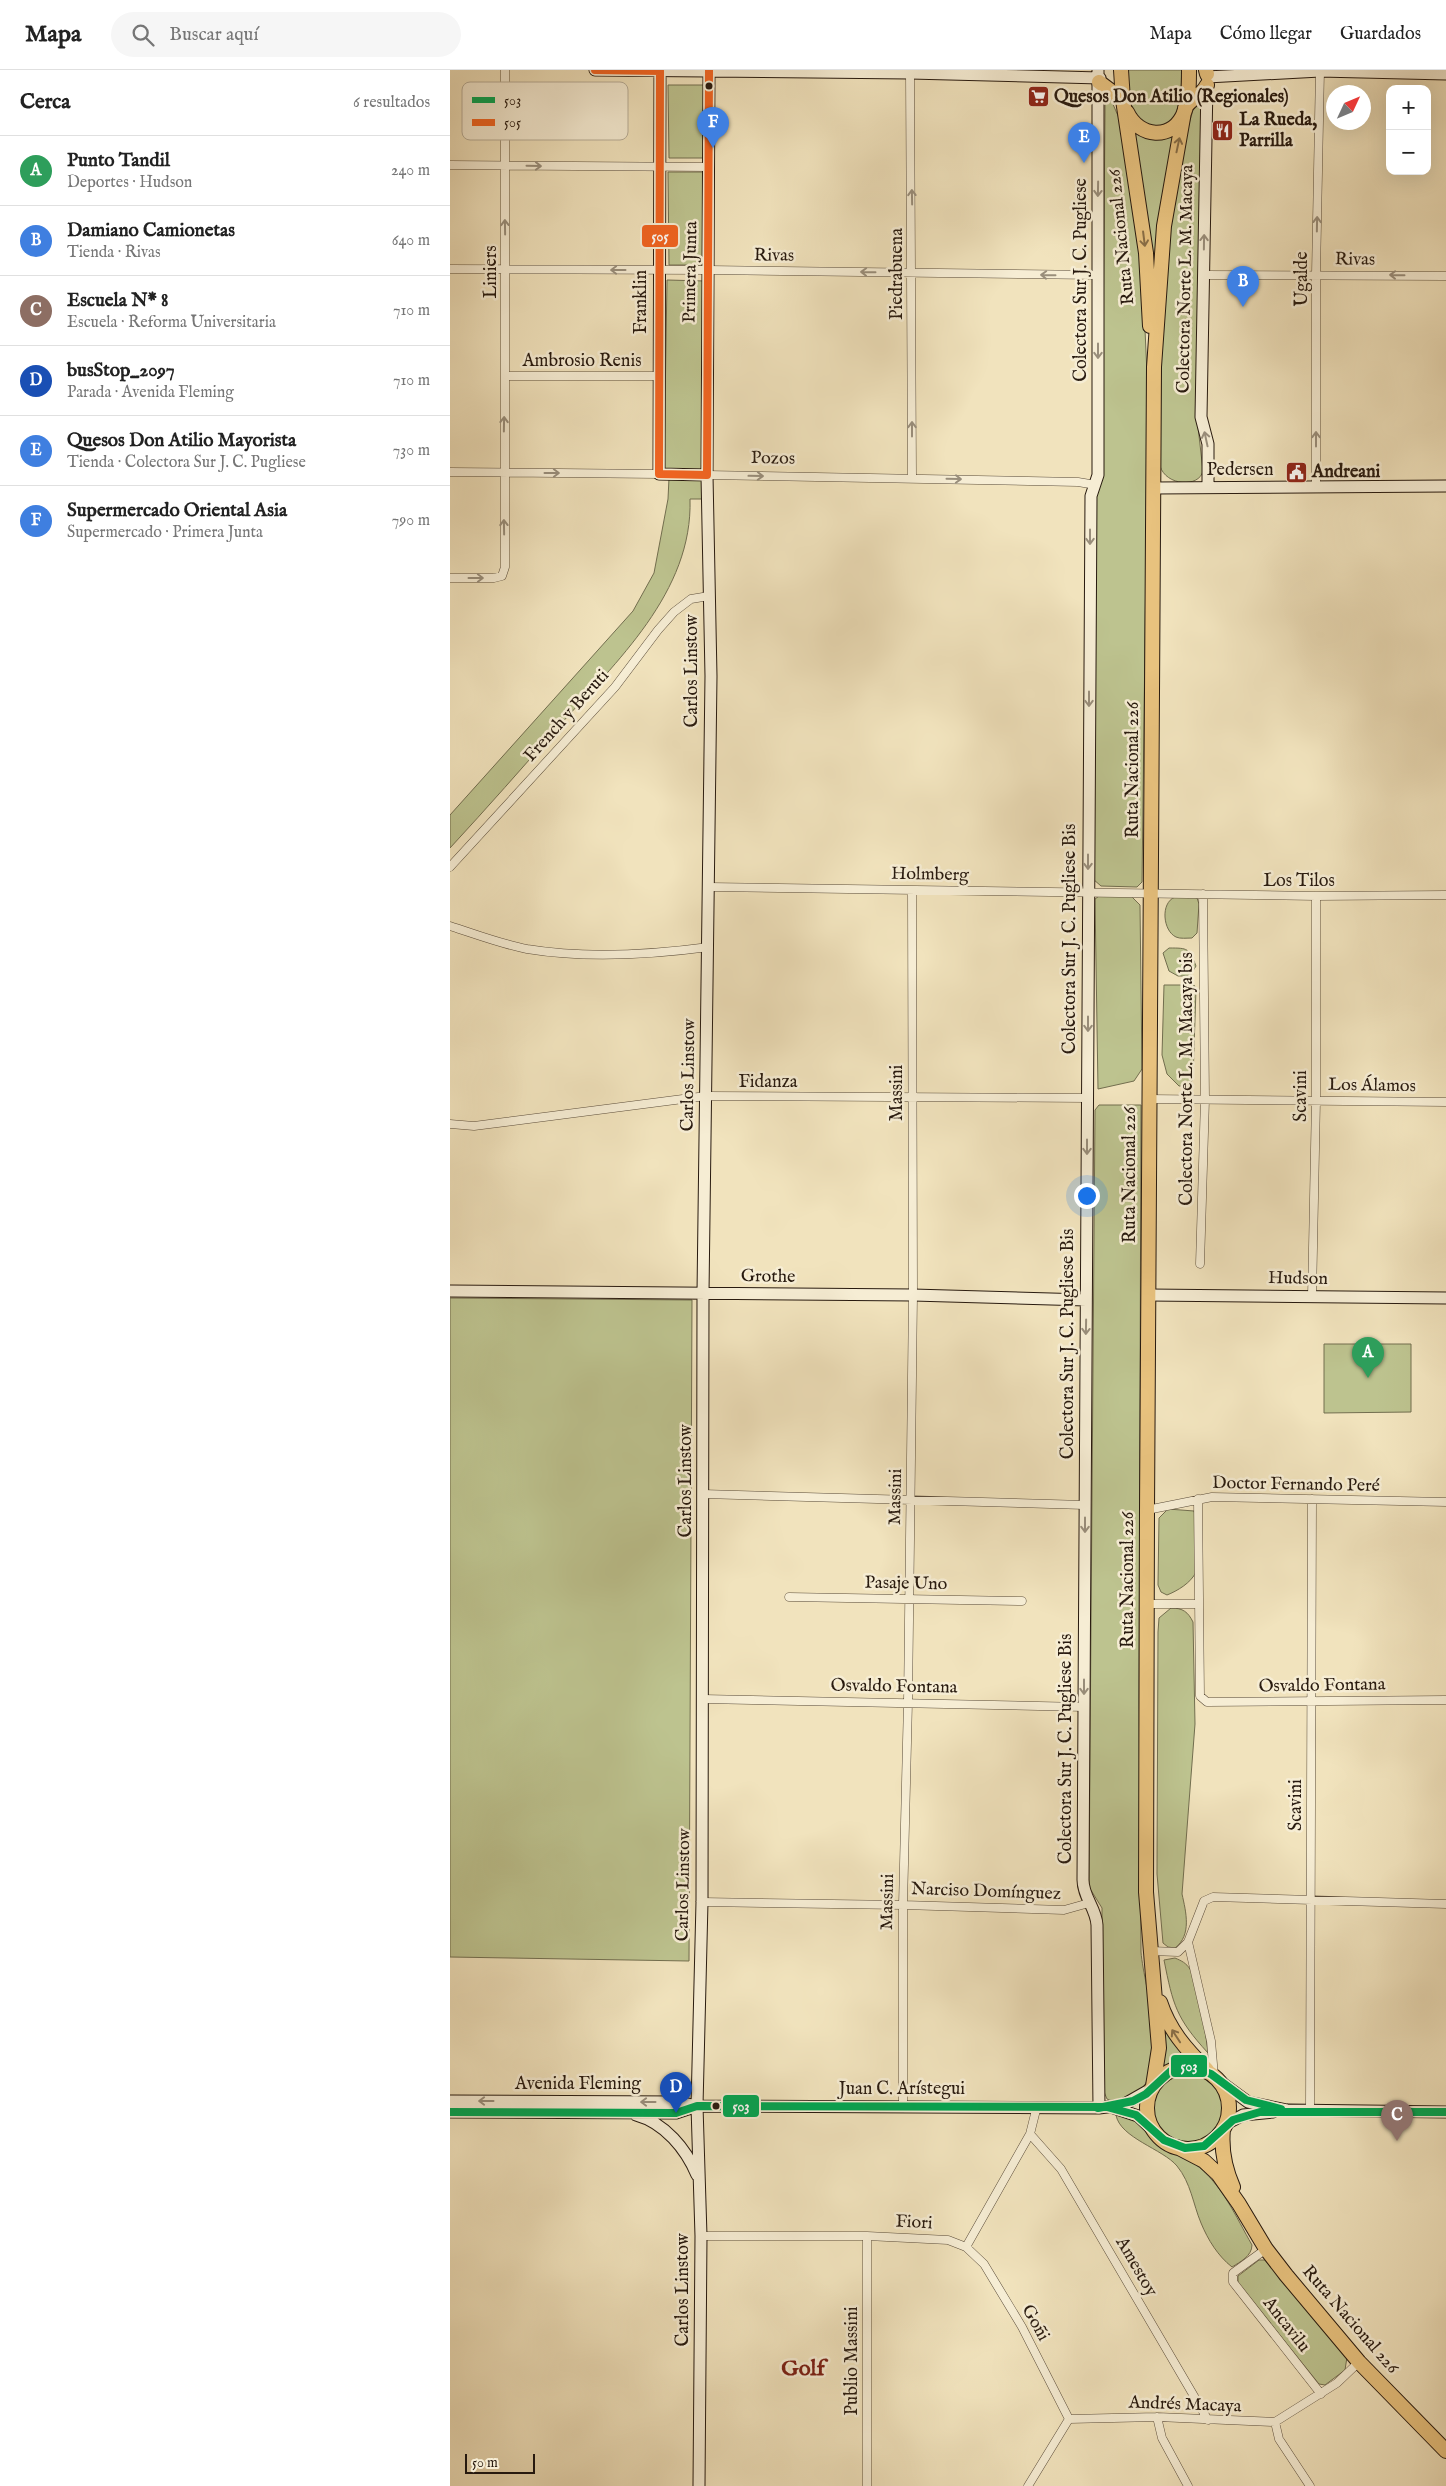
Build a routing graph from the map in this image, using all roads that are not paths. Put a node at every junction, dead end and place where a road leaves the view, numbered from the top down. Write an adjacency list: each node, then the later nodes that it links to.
1 (595, 70): 2 (main road)
2 (660, 70): 5 (main road); 16 (main road, Franklin)
3 (1121, 70): 11 (highway, Ruta Nacional 226)
4 (1189, 70): 12 (highway, Ruta Nacional 226)
5 (709, 71): 7 (main road); 17 (main road, Primera Junta)
6 (1320, 71): 8 (main road); 9 (main road); 23 (street, Ugalde, one-way to 6)
7 (910, 72): 10 (main road); 22 (street, Piedrabuena, one-way to 7)
8 (1446, 74)
9 (1207, 75): 12 (highway); 25 (main road, Colectora Norte L. M. Macaya, one-way to 9)
10 (1099, 76): 11 (highway); 24 (main road, Colectora Sur J. C. Pugliese, one-way to 24)
11 (1124, 102): 12 (highway, Ruta Nacional 226); 27 (highway, Ruta Nacional 226, one-way to 27)
12 (1185, 111): 27 (highway, Ruta Nacional 226, one-way to 12)
13 (504, 140): 15 (street, Liniers)
14 (450, 165): 15 (street)
15 (504, 166): 16 (street, one-way to 16); 18 (street, Liniers, one-way to 15)
16 (659, 167): 17 (street); 20 (main road, Franklin)
17 (710, 167): 21 (main road, Primera Junta)
18 (506, 269): 19 (street, Rivas); 20 (street, Rivas, one-way to 18); 28 (street, Liniers)
19 (450, 270)
20 (659, 270): 21 (street, Rivas); 29 (main road, Franklin)
21 (709, 270): 22 (street, Rivas, one-way to 21); 33 (main road, Primera Junta)
22 (912, 273): 24 (street, Rivas, one-way to 22); 34 (street, Piedrabuena, one-way to 22)
23 (1316, 274): 25 (street, Rivas); 26 (street, Rivas, one-way to 23); 39 (street, Ugalde, one-way to 23)
24 (1097, 275): 37 (main road, Colectora Sur J. C. Pugliese, one-way to 37)
25 (1204, 276): 36 (main road, Colectora Norte L. M. Macaya, one-way to 25)
26 (1446, 276)
27 (1154, 367): 38 (highway, Ruta Nacional 226)
28 (505, 376): 29 (street, Ambrosio Renis); 31 (street, Liniers, one-way to 28)
29 (658, 376): 32 (main road, Franklin)
30 (450, 472): 31 (street, Pozos)
31 (504, 473): 32 (street, Pozos, one-way to 32); 40 (street, Liniers, one-way to 31)
32 (659, 474): 33 (main road, Pozos)
33 (708, 475): 34 (street, Pozos, one-way to 34); 41 (main road, Carlos Linstow)
34 (912, 478): 37 (street, Pozos, one-way to 37)
35 (1446, 486): 39 (main road, Pedersen)
36 (1208, 487): 38 (main road, Pedersen); 39 (main road, Pedersen)
37 (1093, 488): 45 (main road, Colectora Sur J. C. Pugliese Bis, one-way to 45)
38 (1154, 488): 46 (highway, Ruta Nacional 226)
39 (1316, 488)
40 (450, 578)
41 (709, 596): 42 (street, French y Beruti); 43 (main road, Carlos Linstow)
42 (450, 866)
43 (709, 887): 44 (street, Holmberg); 51 (main road, Carlos Linstow)
44 (912, 890): 45 (street, Holmberg); 53 (street, Massini)
45 (1088, 892): 46 (street, Holmberg); 54 (main road, Colectora Sur J. C. Pugliese Bis, one-way to 54)
46 (1151, 892): 47 (street, Los Tilos); 55 (highway, Ruta Nacional 226)
47 (1203, 894): 49 (street, Los Tilos); 56 (street, Colectora Norte L. M. Macaya bis)
48 (1446, 895): 49 (street, Los Tilos)
49 (1316, 896): 57 (street, Scavini)
50 (450, 926): 51 (street)
51 (709, 947): 52 (main road, Carlos Linstow)
52 (706, 1096): 53 (street, Fidanza); 59 (street, Fidanza); 62 (main road, Carlos Linstow)
53 (911, 1098): 54 (street, Fidanza); 63 (street, Massini)
54 (1088, 1098): 67 (main road, Colectora Sur J. C. Pugliese Bis, one-way to 67)
55 (1148, 1099): 56 (street, Los Álamos); 64 (highway, Ruta Nacional 226)
56 (1205, 1099): 57 (street, Los Álamos); 60 (street, Colectora Norte L. M. Macaya bis)
57 (1316, 1100): 58 (street, Los Álamos); 65 (street, Scavini)
58 (1446, 1102)
59 (450, 1124)
60 (1200, 1264)
61 (450, 1291): 62 (main road, Grothe)
62 (703, 1293): 63 (main road, Grothe); 68 (main road, Carlos Linstow)
63 (914, 1295): 67 (main road, Grothe); 69 (street, Massini)
64 (1149, 1295): 65 (main road, Hudson); 74 (highway, Ruta Nacional 226)
65 (1312, 1297): 66 (main road, Hudson)
66 (1446, 1298)
67 (1086, 1300): 73 (main road, Colectora Sur J. C. Pugliese Bis, one-way to 73)
68 (703, 1494): 69 (street); 80 (main road, Carlos Linstow)
69 (910, 1499): 73 (street); 76 (street, Massini)
70 (1312, 1499): 71 (street, Doctor Fernando Peré); 72 (street, Doctor Fernando Peré); 81 (street, Scavini)
71 (1198, 1500): 74 (street, Doctor Fernando Peré); 79 (street)
72 (1446, 1502)
73 (1085, 1505): 84 (main road, Colectora Sur J. C. Pugliese Bis, one-way to 84)
74 (1146, 1510): 78 (highway, Ruta Nacional 226)
75 (789, 1597): 76 (street, Pasaje Uno)
76 (910, 1599): 77 (street, Pasaje Uno); 83 (street, Massini)
77 (1022, 1601)
78 (1147, 1604): 79 (street); 91 (highway, Ruta Nacional 226)
79 (1199, 1604): 81 (street, Osvaldo Fontana)
80 (703, 1698): 83 (street, Osvaldo Fontana); 86 (main road, Carlos Linstow)
81 (1311, 1700): 82 (street, Osvaldo Fontana); 85 (street, Scavini)
82 (1446, 1700)
83 (908, 1702): 84 (street, Osvaldo Fontana); 89 (street, Massini)
84 (1084, 1707): 87 (main road, Colectora Sur J. C. Pugliese Bis)
85 (1312, 1899): 88 (street); 90 (street); 101 (street, Scavini)
86 (702, 1902): 89 (street, Narciso Domínguez); 96 (main road, Carlos Linstow)
87 (1089, 1903): 89 (street, Narciso Domínguez); 99 (main road, Colectora Sur J. C. Pugliese Bis)
88 (1446, 1904)
89 (903, 1905): 97 (street, Massini)
90 (1188, 1942): 91 (street); 93 (street)
91 (1151, 1951): 92 (highway, Ruta Nacional 226)
92 (1154, 1982): 93 (highway, Ruta Nacional 226, one-way to 92); 94 (highway, Ruta Nacional 226)
93 (1214, 2076): 94 (highway); 100 (main road); 105 (highway, Ruta Nacional 226)
94 (1152, 2088): 99 (main road, Juan C. Arístegui); 107 (highway, Ruta Nacional 226)
95 (450, 2101): 96 (main road, Avenida Fleming, one-way to 95)
96 (697, 2106): 97 (main road, Juan C. Arístegui); 103 (main road, Avenida Fleming); 109 (main road, Carlos Linstow)
97 (903, 2106): 98 (main road, Juan C. Arístegui)
98 (1037, 2106): 99 (main road, Juan C. Arístegui); 106 (street)
99 (1103, 2107): 107 (main road, Juan C. Arístegui)
100 (1287, 2110): 101 (main road); 105 (main road)
101 (1310, 2111): 104 (main road)
102 (450, 2112): 103 (main road, Avenida Fleming)
103 (624, 2112): 109 (main road)
104 (1446, 2112)
105 (1225, 2127): 108 (highway); 110 (highway, Ruta Nacional 226)
106 (1030, 2134): 113 (street); 119 (street, Amestoy)
107 (1157, 2134): 108 (highway, Ruta Nacional 226)
108 (1176, 2147): 110 (highway, Ruta Nacional 226)
109 (699, 2181): 111 (main road, Carlos Linstow)
110 (1239, 2204): 114 (highway, Ruta Nacional 226)
111 (701, 2236): 112 (street, Fiori); 123 (main road, Carlos Linstow)
112 (867, 2236): 113 (street, Fiori); 124 (street, Publio Massini)
113 (966, 2247): 118 (street, Goñi)
114 (1266, 2249): 115 (highway, Ruta Nacional 226); 116 (street, Ancavilu)
115 (1359, 2362): 116 (street); 121 (highway, Ruta Nacional 226)
116 (1321, 2394): 120 (street)
117 (1157, 2417): 118 (street, Andrés Macaya); 119 (street, Andrés Macaya); 125 (street)
118 (1069, 2419): 122 (street)
119 (1208, 2420): 120 (street, Andrés Macaya)
120 (1275, 2422): 126 (street)
121 (1446, 2451)
122 (1030, 2485)
123 (699, 2486)
124 (867, 2486)
125 (1188, 2486)
126 (1310, 2486)

